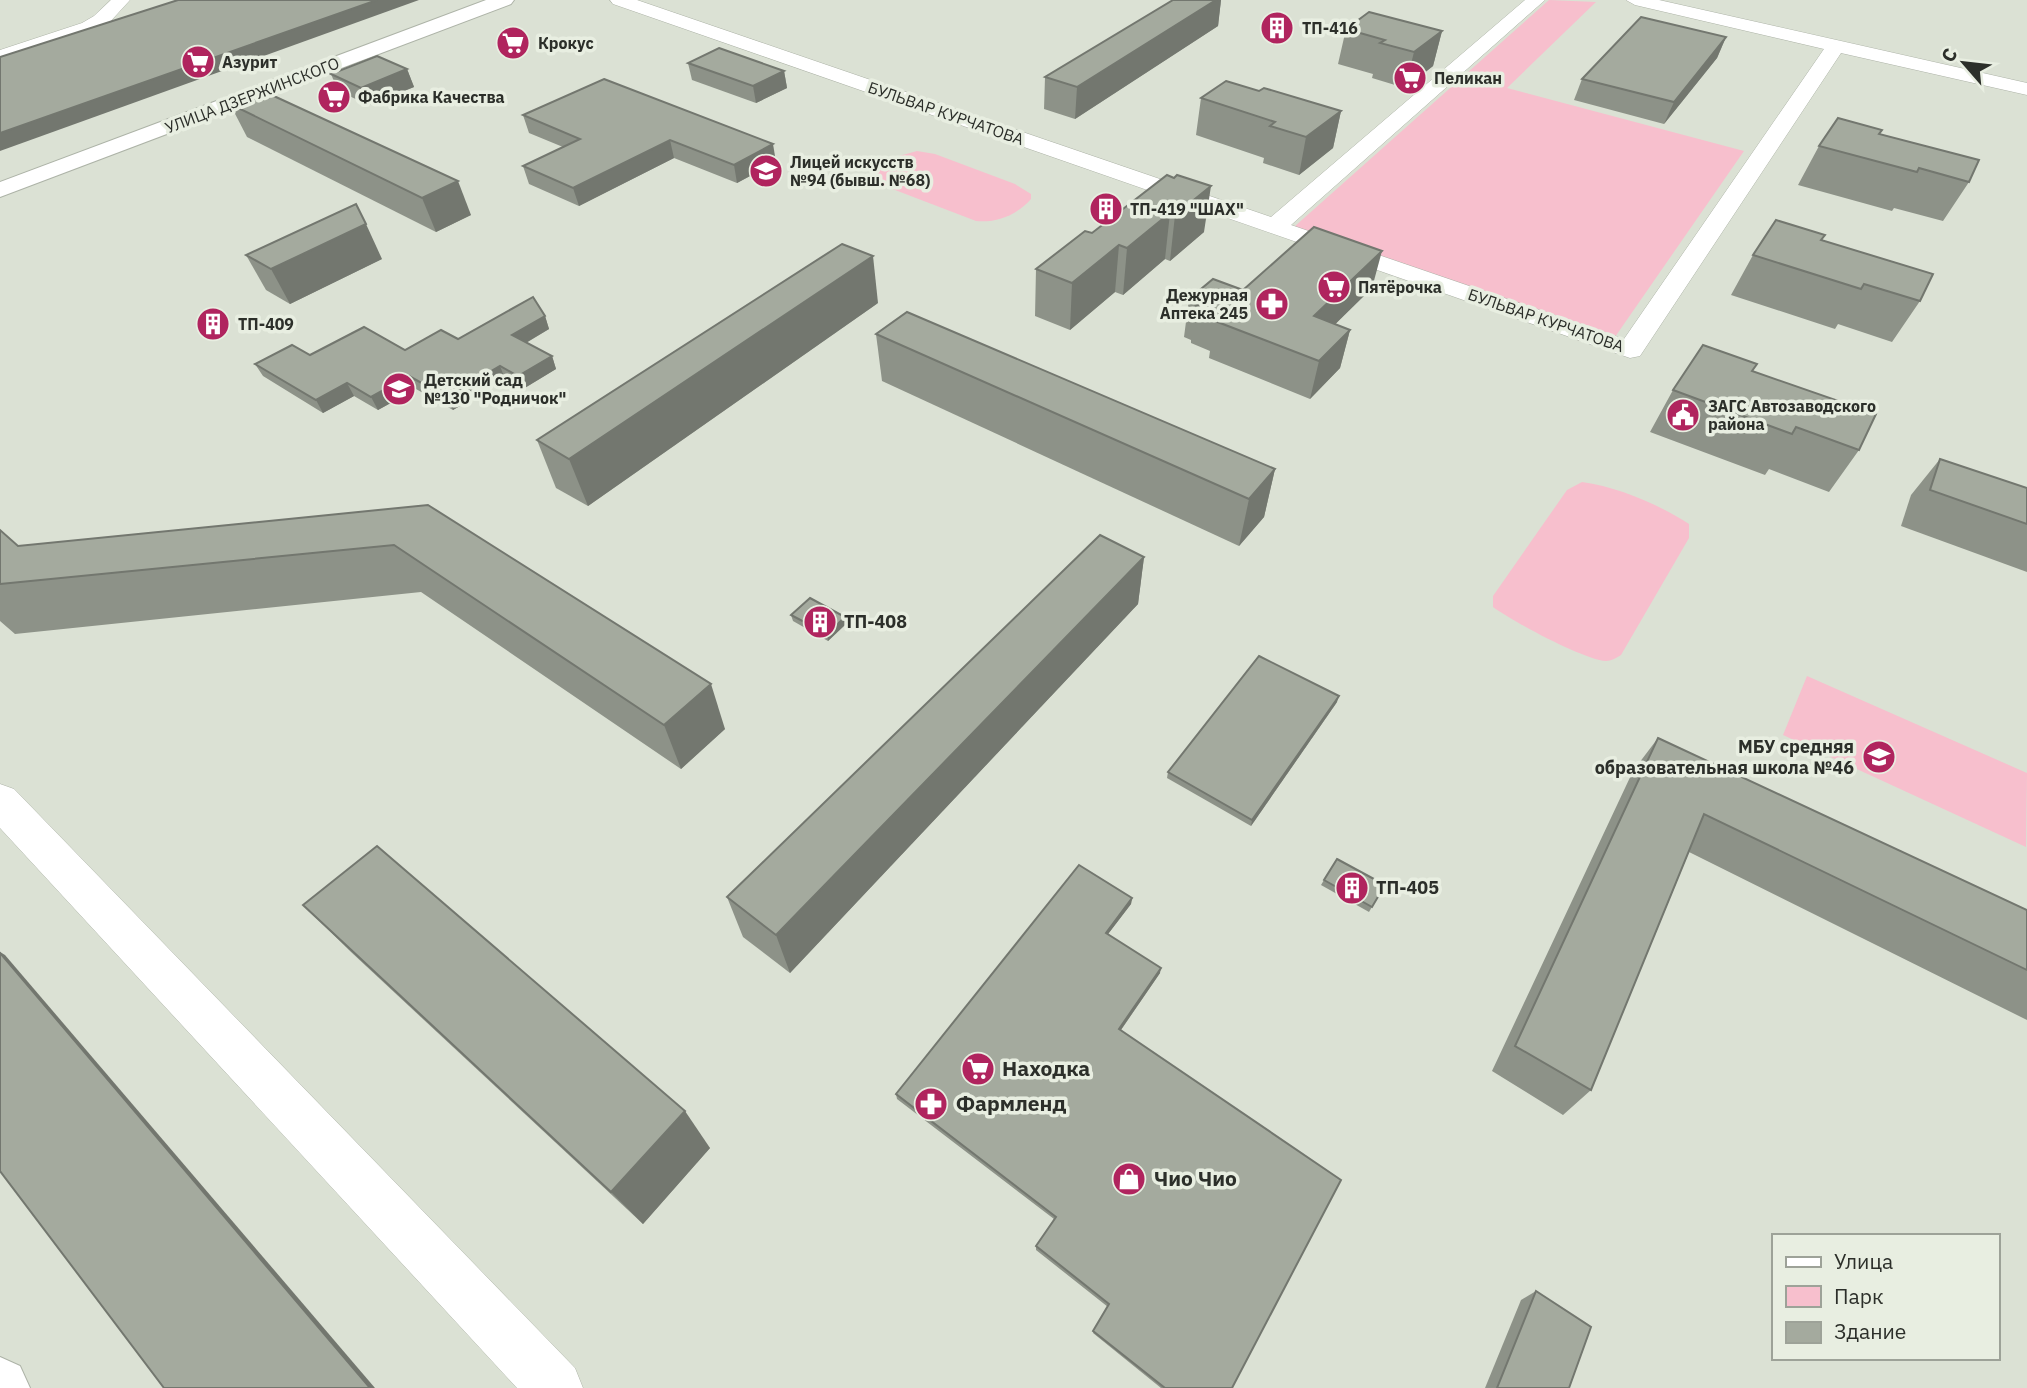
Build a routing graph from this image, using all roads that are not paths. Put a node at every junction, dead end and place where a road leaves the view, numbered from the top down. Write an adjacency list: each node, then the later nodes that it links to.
1 (121, 0): 7 (street)
2 (504, 0): 9 (main road, УЛИЦА ДЗЕРЖИНСКОГО)
3 (619, 0): 10 (street, БУЛЬВАР КУРЧАТОВА)
4 (1536, 0): 10 (street)
5 (1635, 0): 6 (street)
6 (1836, 46): 8 (street); 10 (street, БУЛЬВАР КУРЧАТОВА)
7 (0, 56)
8 (2027, 89)
9 (0, 190)
10 (1274, 227)
11 (0, 801): 12 (street)
12 (555, 1388)

